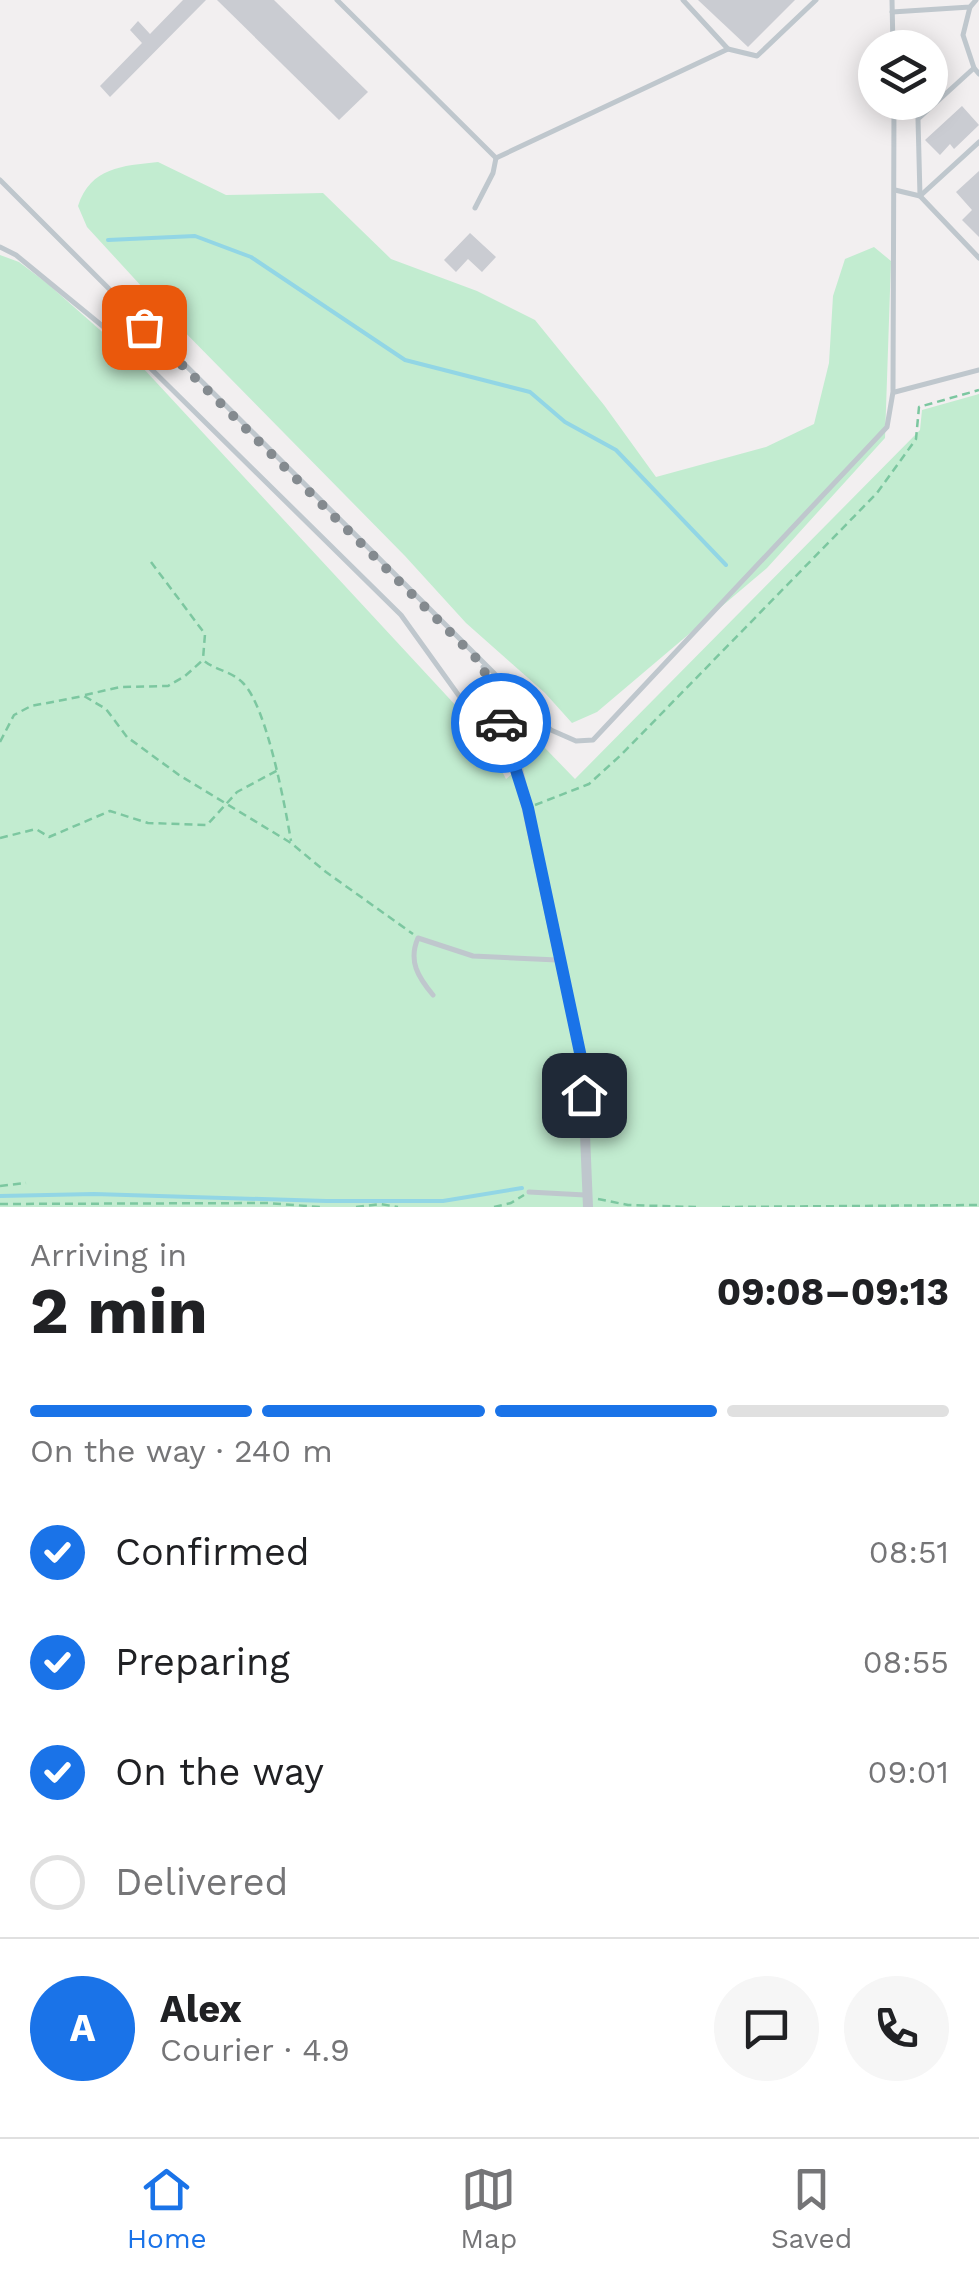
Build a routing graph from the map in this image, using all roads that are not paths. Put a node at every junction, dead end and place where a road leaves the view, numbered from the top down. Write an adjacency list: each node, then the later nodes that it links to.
1 (336, 0): 14 (lane)
2 (683, 0): 10 (lane)
3 (816, 0): 10 (lane)
4 (892, 0): 7 (lane)
5 (976, 0): 6 (lane)
6 (970, 7): 7 (lane); 8 (lane); 11 (lane)
7 (892, 12): 9 (lane)
8 (979, 16)
9 (892, 30)
10 (728, 49): 14 (lane)
11 (976, 71): 17 (lane)
12 (894, 120): 16 (lane)
13 (979, 142): 17 (lane)
14 (496, 158): 18 (lane)
15 (0, 180): 23 (lane)
16 (895, 190): 17 (lane); 22 (lane)
17 (920, 196): 20 (lane)
18 (475, 208)
19 (0, 247): 24 (lane)
20 (979, 258)
21 (979, 370): 22 (lane)
22 (894, 392): 23 (lane)
23 (482, 664): 24 (lane)
24 (503, 730): 25 (lane)
25 (518, 768): 26 (street)
26 (560, 960): 27 (lane); 29 (street)
27 (433, 995)
28 (528, 1192): 29 (lane)
29 (588, 1201)

